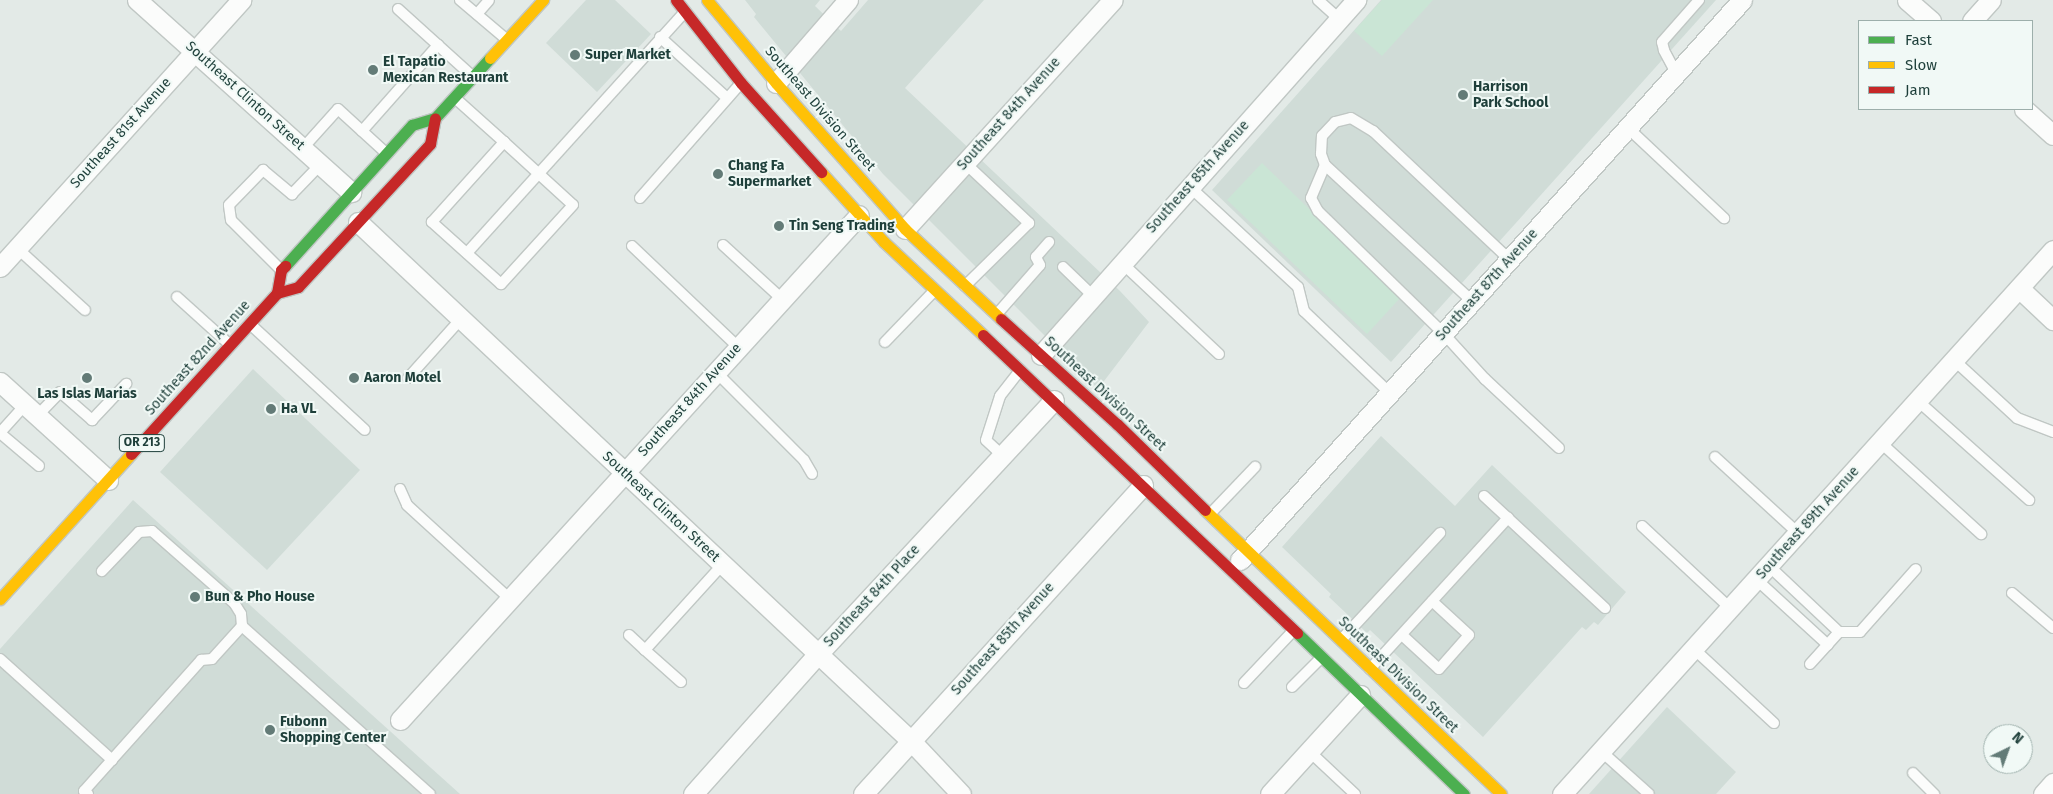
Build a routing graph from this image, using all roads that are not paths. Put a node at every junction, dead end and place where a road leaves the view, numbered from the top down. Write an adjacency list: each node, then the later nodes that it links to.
1 (138, 0): 25 (street, Southeast Clinton Street)
2 (241, 0): 25 (street, Southeast 81st Avenue)
3 (460, 0): 18 (lane)
4 (490, 0): 18 (lane)
5 (543, 0): 23 (main road, Southeast 82nd Avenue / OR 213)
6 (676, 0): 17 (main road)
7 (707, 0): 30 (main road, Southeast Division Street)
8 (848, 0): 30 (street)
9 (1113, 0): 41 (street, Southeast 84th Avenue)
10 (1318, 0): 19 (lane)
11 (1356, 0): 19 (street, Southeast 85th Avenue)
12 (1699, 0): 27 (lane)
13 (1742, 0): 27 (street, Southeast 87th Avenue)
14 (1907, 0): 20 (street)
15 (1991, 0): 21 (street)
16 (398, 9): 24 (lane)
17 (685, 12): 22 (lane); 26 (main road)
18 (477, 14): 23 (lane)
19 (1339, 19): 45 (street, Southeast 85th Avenue)
20 (1930, 20)
21 (1973, 20)
22 (660, 37): 26 (lane); 44 (lane)
23 (506, 40): 28 (main road, Southeast 82nd Avenue / OR 213)
24 (438, 45): 28 (lane); 36 (lane)
25 (195, 51): 39 (street, Southeast Clinton Street); 55 (street, Southeast 81st Avenue)
26 (706, 61): 29 (main road); 32 (lane)
27 (1676, 73): 35 (street, Southeast 87th Avenue)
28 (473, 77): 31 (main road, Southeast 82nd Avenue / OR 213)
29 (740, 83): 32 (lane); 48 (main road)
30 (776, 83): 51 (main road, Southeast Division Street)
31 (455, 97): 34 (main road, Southeast 82nd Avenue / OR 213); 38 (lane)
32 (727, 98): 47 (lane)
33 (2025, 110): 37 (street)
34 (435, 118): 40 (main road, Southeast 82nd Avenue / OR 213); 50 (main road, Southeast 82nd Avenue / OR 213)
35 (1628, 128): 49 (lane); 58 (street, Southeast 87th Avenue)
36 (362, 130): 39 (lane); 40 (lane)
37 (2053, 135)
38 (504, 142): 44 (lane); 57 (lane)
39 (303, 148): 42 (street, Southeast Clinton Street)
40 (386, 153): 46 (main road, Southeast 82nd Avenue / OR 213)
41 (965, 163): 51 (street, Southeast 84th Avenue); 63 (lane)
42 (321, 164): 46 (street, Southeast Clinton Street); 62 (lane)
43 (1325, 165): 58 (lane); 70 (lane); 76 (lane)
44 (538, 173): 57 (lane); 57 (lane)
45 (1190, 187): 59 (street, Southeast 85th Avenue); 88 (lane)
46 (352, 192): 62 (main road, Southeast 82nd Avenue / OR 213)
47 (640, 198)
48 (859, 215): 51 (main road); 65 (main road); 69 (street, Southeast 84th Avenue)
49 (1724, 218)
50 (358, 222): 66 (main road, Southeast 82nd Avenue / OR 213); 73 (street, Southeast Clinton Street)
51 (905, 229): 63 (main road, Southeast Division Street)
52 (1049, 242): 72 (lane)
53 (723, 245): 69 (lane)
54 (632, 246): 79 (lane)
55 (17, 248): 60 (street, Southeast 81st Avenue); 71 (lane)
56 (2053, 250): 64 (street, Southeast 89th Avenue)
57 (467, 253)
58 (1510, 260): 70 (street, Southeast 87th Avenue)
59 (1122, 263): 67 (street, Southeast 85th Avenue); 80 (lane)
60 (0, 267)
61 (1063, 267): 67 (lane)
62 (282, 270): 66 (main road, Southeast 82nd Avenue / OR 213)
63 (965, 287): 72 (main road, Southeast Division Street)
64 (2019, 288): 74 (street); 82 (street, Southeast 89th Avenue)
65 (934, 290): 77 (lane); 83 (main road)
66 (277, 293): 75 (main road, Southeast 82nd Avenue / OR 213)
67 (1093, 296): 81 (street, Southeast 85th Avenue)
68 (177, 297): 78 (lane)
69 (782, 299): 79 (street, Southeast 84th Avenue)
70 (1473, 302): 76 (street, Southeast 87th Avenue)
71 (85, 310)
72 (996, 314): 81 (main road, Southeast Division Street)
73 (461, 319): 85 (lane); 101 (street, Southeast Clinton Street)
74 (2053, 320)
75 (250, 324): 78 (main road, Southeast 82nd Avenue / OR 213); 93 (lane)
76 (1444, 334): 88 (street, Southeast 87th Avenue); 96 (lane)
77 (885, 342)
78 (230, 345): 103 (main road, Southeast 82nd Avenue / OR 213)
79 (738, 347): 84 (street, Southeast 84th Avenue)
80 (1219, 354)
81 (1041, 355): 92 (main road, Southeast Division Street)
82 (1954, 360): 90 (street, Southeast 89th Avenue); 94 (lane)
83 (1020, 370): 89 (main road); 97 (lane)
84 (716, 372): 101 (street, Southeast 84th Avenue); 102 (lane)
85 (408, 378)
86 (0, 382): 91 (street)
87 (126, 384): 91 (lane)
88 (1391, 394): 114 (street, Southeast 87th Avenue)
89 (1054, 400): 92 (main road); 97 (street, Southeast 84th Place); 104 (main road)
90 (1918, 401): 95 (street, Southeast 89th Avenue); 107 (lane)
91 (31, 410): 99 (lane); 103 (street)
92 (1117, 424): 108 (main road, Southeast Division Street)
93 (365, 430)
94 (2053, 432)
95 (1880, 442): 112 (street, Southeast 89th Avenue); 113 (lane)
96 (1559, 448)
97 (1003, 456): 136 (street, Southeast 84th Place)
98 (1715, 457): 112 (lane)
99 (39, 466)
100 (1255, 466): 108 (lane)
101 (624, 472): 115 (street, Southeast Clinton Street); 122 (street, Southeast 84th Avenue)
102 (812, 474)
103 (108, 480): 121 (main road, Southeast 82nd Avenue / OR 213)
104 (1143, 485): 116 (main road); 147 (street, Southeast 85th Avenue)
105 (400, 488): 122 (lane)
106 (1484, 496): 109 (lane)
107 (2029, 500)
108 (1210, 514): 114 (main road, Southeast Division Street)
109 (1508, 518): 123 (lane); 124 (lane)
110 (1642, 526): 125 (lane)
111 (1440, 533): 132 (lane)
112 (1798, 533): 119 (street, Southeast 89th Avenue)
113 (1981, 534)
114 (1249, 550): 116 (street, Southeast 87th Avenue); 132 (main road, Southeast Division Street)
115 (722, 565): 135 (lane); 136 (street, Southeast Clinton Street)
116 (1232, 569): 128 (main road)
117 (1916, 570): 129 (lane)
118 (102, 571): 126 (lane)
119 (1763, 573): 125 (street, Southeast 89th Avenue); 129 (lane); 133 (lane)
120 (2012, 593): 127 (lane)
121 (0, 599)
122 (511, 600): 145 (street, Southeast 84th Avenue)
123 (1432, 601): 131 (lane); 131 (lane)
124 (1605, 608)
125 (1731, 608): 134 (street, Southeast 89th Avenue)
126 (242, 626): 150 (lane); 155 (lane)
127 (2053, 628)
128 (1294, 630): 137 (main road); 142 (lane)
129 (1839, 632): 133 (lane)
130 (629, 635): 135 (lane)
131 (1402, 635): 140 (lane)
132 (1341, 641): 140 (main road, Southeast Division Street)
133 (1828, 645): 139 (lane)
134 (1694, 649): 146 (lane); 149 (street, Southeast 89th Avenue)
135 (645, 650): 141 (lane)
136 (817, 655): 147 (street, Southeast Clinton Street); 156 (street, Southeast 84th Place)
137 (1322, 658): 143 (lane); 144 (main road)
138 (0, 659): 150 (lane)
139 (1810, 664)
140 (1370, 669): 161 (main road, Southeast Division Street)
141 (681, 682)
142 (1244, 683)
143 (1292, 687)
144 (1360, 695): 148 (street); 153 (main road)
145 (400, 720)
146 (1774, 723)
147 (911, 741): 157 (street, Southeast 85th Avenue); 158 (street, Southeast Clinton Street)
148 (1309, 751): 159 (street); 160 (lane)
149 (1601, 751): 162 (street, Southeast 89th Avenue); 163 (lane)
150 (112, 760): 154 (lane)
151 (1913, 773): 164 (lane)
152 (2053, 783): 165 (street)
153 (1469, 791)
154 (86, 792)
155 (430, 794)
156 (694, 794)
157 (863, 794)
158 (961, 794)
159 (1270, 794)
160 (1355, 794)
161 (1501, 794)
162 (1562, 794)
163 (1649, 794)
164 (1934, 794)
165 (2043, 794)

